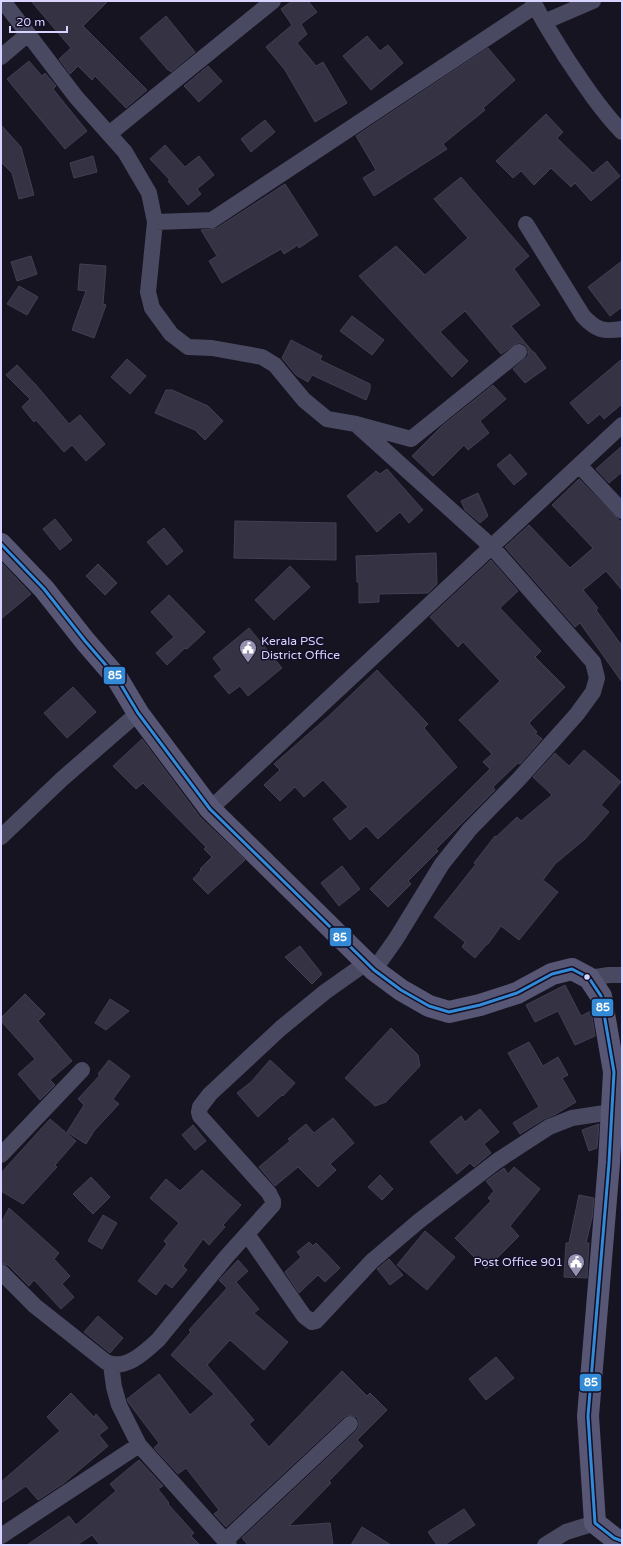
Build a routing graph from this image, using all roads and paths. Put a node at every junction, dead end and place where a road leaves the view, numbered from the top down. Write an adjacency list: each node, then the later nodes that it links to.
1 (3, 1): 6 (street)
2 (272, 1): 9 (street)
3 (593, 1): 5 (street)
4 (534, 4): 5 (street); 10 (street)
5 (544, 22): 8 (street)
6 (28, 34): 7 (street); 9 (street)
7 (1, 57)
8 (622, 132)
9 (109, 134): 10 (street)
10 (155, 222): 14 (street)
11 (526, 224): 12 (street)
12 (622, 329)
13 (519, 352): 14 (street)
14 (356, 424): 19 (street)
15 (622, 425): 16 (street)
16 (579, 465): 17 (street); 19 (street)
17 (622, 511)
18 (1, 544): 20 (main road)
19 (492, 547): 21 (street); 23 (street)
20 (138, 713): 21 (main road); 22 (street)
21 (210, 809): 23 (main road)
22 (1, 837)
23 (370, 966): 25 (main road); 29 (street)
24 (622, 975): 25 (street)
25 (589, 978): 27 (main road)
26 (82, 1070): 28 (street)
27 (611, 1112): 29 (street); 34 (main road)
28 (1, 1155)
29 (247, 1234): 31 (street)
30 (1, 1272): 31 (street)
31 (111, 1365): 33 (street)
32 (350, 1424): 37 (street)
33 (140, 1445): 35 (street); 37 (street)
34 (594, 1523): 36 (main road); 38 (street)
35 (1, 1536)
36 (622, 1541)
37 (227, 1543)
38 (545, 1545)

